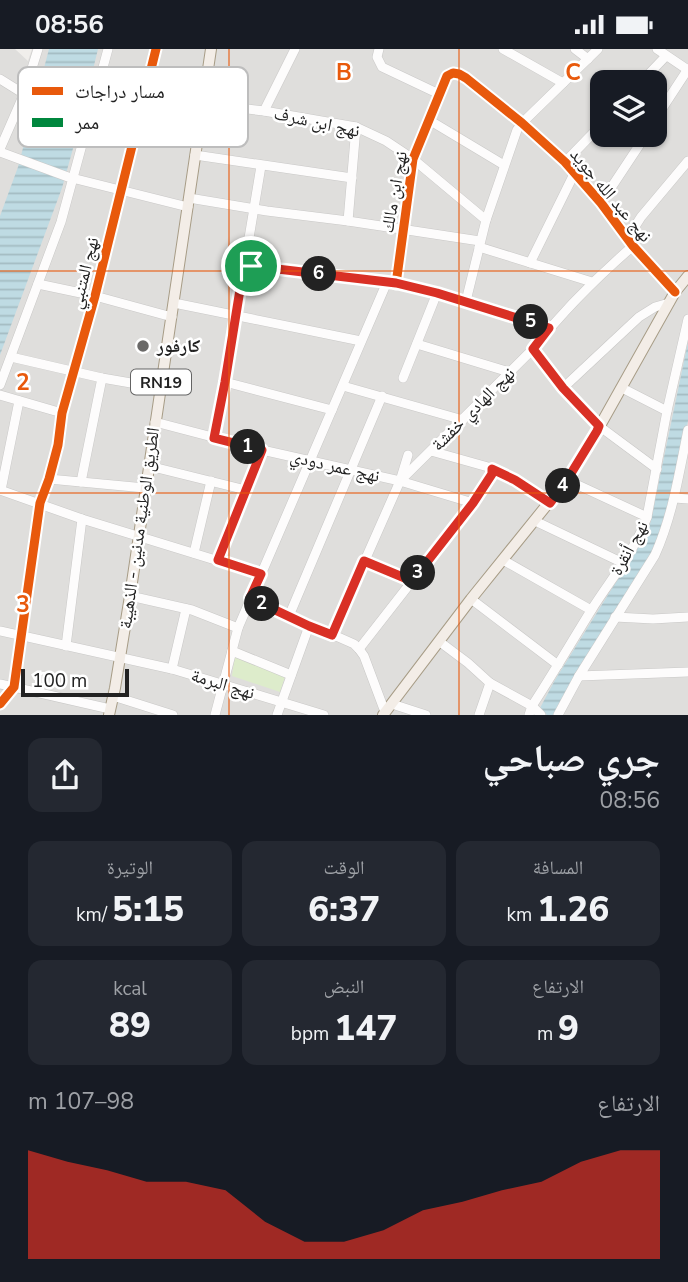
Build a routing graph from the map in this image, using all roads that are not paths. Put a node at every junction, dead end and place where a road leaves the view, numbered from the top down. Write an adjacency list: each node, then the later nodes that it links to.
1 (38, 49): 13 (street)
2 (108, 49): 14 (street)
3 (156, 49): 15 (street, نهج المتنبي)
4 (209, 49): 16 (main road, الطريق الوطنية مدنين - الذهيبة / RN19)
5 (295, 49): 27 (street)
6 (503, 49): 21 (street)
7 (575, 49): 12 (street)
8 (598, 49): 12 (street)
9 (657, 49): 11 (street)
10 (376, 50): 23 (street)
11 (666, 55): 17 (street); 18 (street)
12 (588, 59): 21 (street)
13 (32, 67)
14 (103, 67)
15 (152, 67)
16 (207, 67)
17 (652, 70)
18 (688, 70): 24 (street)
19 (453, 73): 23 (street, نهج ابن مالك); 29 (street, نهج عبد الله جويد)
20 (0, 79): 22 (street)
21 (563, 83): 29 (street)
22 (18, 91)
23 (439, 94): 28 (street, نهج ابن مالك)
24 (667, 102)
25 (18, 106): 36 (street)
26 (248, 109): 27 (street, نهج ابن شرف)
27 (264, 111): 30 (street, نهج ابن شرف)
28 (429, 120): 38 (street, نهج ابن مالك); 41 (street)
29 (522, 123): 39 (street, نهج عبد الله جويد); 41 (street)
30 (356, 127): 38 (street, نهج ابن شرف); 45 (street)
31 (590, 136): 39 (street)
32 (79, 147): 44 (street)
33 (132, 147): 46 (street, نهج المتنبي)
34 (196, 147): 37 (main road, الطريق الوطنية مدنين - الذهيبة / RN19)
35 (638, 147): 48 (street)
36 (0, 150): 44 (street)
37 (195, 155): 42 (street); 47 (main road, الطريق الوطنية مدنين - الذهيبة / RN19)
38 (412, 159): 50 (street, نهج ابن شرف); 52 (street, نهج ابن مالك)
39 (565, 162): 43 (street, نهج عبد الله جويد)
40 (688, 162): 53 (street, نهج الهادي خفشة)
41 (504, 165): 50 (street)
42 (261, 166): 45 (street); 49 (street)
43 (574, 174): 48 (street, نهج عبد الله جويد); 55 (street)
44 (70, 178): 46 (street); 60 (street)
45 (352, 178): 51 (street)
46 (121, 191): 47 (street); 63 (street, نهج المتنبي)
47 (188, 202): 49 (street); 65 (main road, الطريق الوطنية مدنين - الذهيبة / RN19)
48 (601, 203): 53 (street, نهج عبد الله جويد)
49 (253, 209): 51 (street); 56 (street)
50 (486, 220): 54 (street)
51 (348, 221): 52 (street)
52 (403, 229): 54 (street); 59 (street, نهج ابن مالك)
53 (630, 242): 58 (street, نهج الهادي خفشة); 61 (street, نهج عبد الله جويد)
54 (480, 244): 55 (street); 64 (street)
55 (530, 263): 58 (street)
56 (244, 265): 59 (street); 67 (street)
57 (688, 276): 61 (main road)
58 (592, 282): 70 (street, نهج الهادي خفشة)
59 (391, 283): 62 (street); 71 (street, نهج ابن مالك)
60 (38, 284): 63 (street); 74 (street)
61 (675, 292): 66 (main road)
62 (437, 293): 64 (street); 72 (street)
63 (95, 296): 68 (street); 75 (street, نهج المتنبي)
64 (466, 301): 70 (street)
65 (174, 303): 67 (street); 68 (main road, الطريق الوطنية مدنين - الذهيبة / RN19)
66 (669, 303): 83 (street); 84 (main road)
67 (236, 316): 71 (street); 79 (street)
68 (172, 317): 82 (main road, الطريق الوطنية مدنين - الذهيبة / RN19)
69 (688, 319): 89 (street, نهج أنقرة)
70 (549, 328): 73 (street, نهج الهادي خفشة)
71 (361, 341): 81 (street, نهج ابن مالك)
72 (417, 344): 76 (street); 78 (street)
73 (533, 349): 76 (street, نهج الهادي خفشة); 83 (street)
74 (10, 357): 75 (street); 80 (street)
75 (75, 371): 77 (street); 90 (street, نهج المتنبي)
76 (509, 372): 91 (street, نهج الهادي خفشة)
77 (102, 378): 82 (street); 108 (street)
78 (403, 378)
79 (225, 382): 88 (street); 95 (street)
80 (0, 385)
81 (343, 386): 86 (street); 88 (street, نهج ابن مالك)
82 (160, 388): 92 (main road, الطريق الوطنية مدنين - الذهيبة / RN19)
83 (563, 388): 93 (street)
84 (622, 388): 89 (street); 93 (main road)
85 (0, 395): 87 (street)
86 (383, 396): 91 (street); 103 (street)
87 (19, 401): 90 (street); 110 (street)
88 (332, 410): 99 (street, نهج ابن مالك)
89 (667, 411): 102 (street, نهج أنقرة)
90 (62, 413): 104 (street, نهج المتنبي)
91 (463, 420): 97 (street, نهج الهادي خفشة)
92 (155, 422): 95 (street, نهج عمر دودي); 100 (main road, الطريق الوطنية مدنين - الذهيبة / RN19)
93 (599, 426): 102 (street); 105 (main road)
94 (688, 433): 112 (street)
95 (214, 438): 96 (street, نهج عمر دودي)
96 (262, 450): 99 (street, نهج عمر دودي); 111 (street)
97 (431, 451): 101 (street); 107 (street, نهج الهادي خفشة)
98 (408, 455): 107 (street)
99 (310, 460): 103 (street, نهج عمر دودي); 126 (street, نهج ابن مالك)
100 (149, 466): 106 (street); 109 (main road, الطريق الوطنية مدنين - الذهيبة / RN19)
101 (492, 469): 115 (street); 116 (street)
102 (657, 469): 117 (street, نهج أنقرة)
103 (351, 470): 107 (street, نهج عمر دودي); 133 (street)
104 (49, 479): 108 (street); 114 (street, نهج المتنبي)
105 (567, 480): 116 (main road); 117 (street)
106 (211, 481): 111 (street); 121 (street)
107 (400, 481): 115 (street, نهج عمر دودي); 124 (street, نهج الهادي خفشة)
108 (81, 482): 109 (street)
109 (145, 488): 120 (main road, الطريق الوطنية مدنين - الذهيبة / RN19)
110 (0, 490): 114 (street)
111 (246, 491): 122 (street)
112 (675, 498): 113 (street); 134 (street)
113 (688, 499)
114 (40, 503): 118 (street); 140 (street, نهج المتنبي)
115 (473, 503): 127 (street)
116 (550, 503): 119 (main road)
117 (647, 517): 125 (street, نهج أنقرة)
118 (82, 519): 120 (street); 142 (street)
119 (535, 521): 123 (main road); 125 (street)
120 (139, 535): 121 (street); 128 (main road, الطريق الوطنية مدنين - الذهيبة / RN19)
121 (194, 553): 122 (street)
122 (218, 560): 126 (street)
123 (503, 560): 130 (main road); 132 (street)
124 (364, 561): 127 (street); 139 (street, نهج الهادي خفشة)
125 (623, 563): 132 (street, نهج أنقرة)
126 (261, 574): 129 (street, نهج ابن مالك)
127 (412, 581): 143 (street)
128 (130, 596): 131 (street); 145 (main road, الطريق الوطنية مدنين - الذهيبة / RN19)
129 (250, 598): 133 (street); 137 (street, نهج ابن مالك)
130 (471, 600): 141 (main road); 146 (street)
131 (186, 609): 137 (street); 147 (street)
132 (592, 610): 146 (street, نهج أنقرة)
133 (289, 616): 136 (street)
134 (615, 617): 135 (street); 150 (street)
135 (688, 617)
136 (309, 626): 139 (street); 149 (street)
137 (238, 628): 144 (street, نهج ابن مالك)
138 (0, 631): 140 (street, نهج البرمة)
139 (332, 635): 143 (street)
140 (23, 637): 142 (street, نهج البرمة); 154 (street, نهج المتنبي)
141 (440, 642): 151 (street); 158 (main road)
142 (66, 646): 145 (street, نهج البرمة)
143 (359, 649): 158 (street)
144 (232, 651): 149 (street); 153 (street, نهج ابن مالك)
145 (120, 657): 147 (street, نهج البرمة); 155 (main road, الطريق الوطنية مدنين - الذهيبة / RN19)
146 (558, 665): 160 (street, نهج أنقرة)
147 (172, 669): 153 (street, نهج البرمة)
148 (688, 671): 150 (street)
149 (290, 675): 156 (street)
150 (579, 676): 167 (street)
151 (490, 683): 160 (street); 166 (street)
152 (0, 684): 154 (street)
153 (224, 685): 156 (street, نهج البرمة); 162 (street, نهج ابن مالك)
154 (15, 687): 157 (street); 159 (street)
155 (113, 696): 159 (main road, الطريق الوطنية مدنين - الذهيبة / RN19); 161 (street)
156 (281, 702): 163 (street); 164 (street, نهج البرمة)
157 (0, 704)
158 (387, 710): 165 (street)
159 (109, 712)
160 (535, 712)
161 (169, 714)
162 (215, 715)
163 (277, 715)
164 (324, 715)
165 (426, 715)
166 (479, 715)
167 (558, 715)

